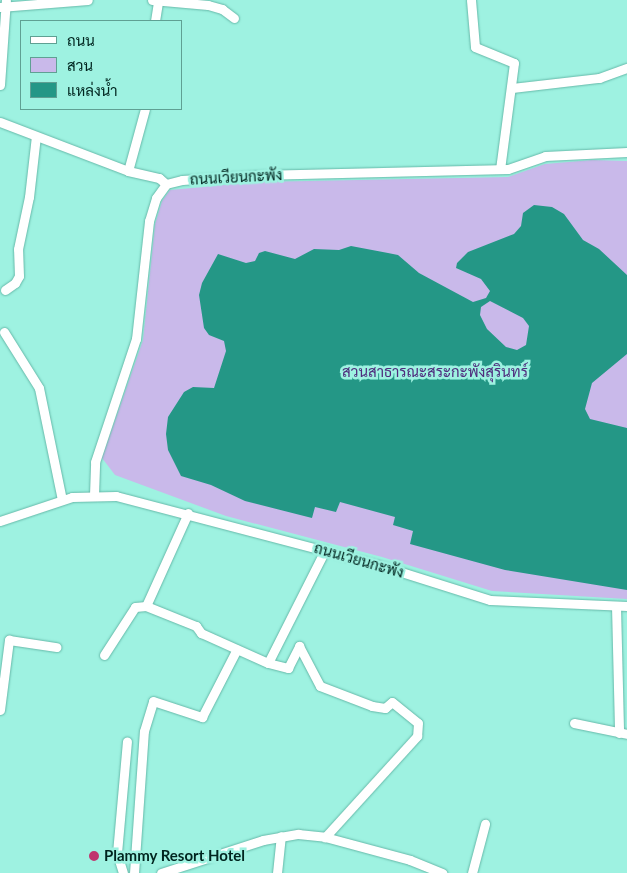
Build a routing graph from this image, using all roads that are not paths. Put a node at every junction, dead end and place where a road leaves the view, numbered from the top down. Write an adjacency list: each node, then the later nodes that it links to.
1 (88, 0): 5 (street)
2 (155, 0): 4 (street); 7 (street)
3 (471, 0): 10 (street)
4 (197, 2): 6 (street)
5 (4, 5): 9 (street)
6 (234, 18)
7 (155, 20)
8 (627, 68): 10 (street)
9 (0, 86)
10 (512, 88): 15 (street)
11 (144, 110): 16 (street)
12 (0, 122): 13 (street)
13 (36, 136): 16 (street); 18 (street)
14 (627, 152): 15 (street, ถนนเวียนกะพัง)
15 (500, 169): 17 (street, ถนนเวียนกะพัง)
16 (128, 171): 17 (street)
17 (166, 184): 20 (street)
18 (5, 290)
19 (4, 332): 21 (street)
20 (94, 495): 21 (street, ถนนเวียนกะพัง); 22 (street, ถนนเวียนกะพัง)
21 (62, 500): 23 (street, ถนนเวียนกะพัง)
22 (188, 513): 24 (street, ถนนเวียนกะพัง); 25 (street)
23 (0, 521)
24 (325, 550): 26 (street, ถนนเวียนกะพัง); 31 (street)
25 (146, 606): 29 (street); 30 (street)
26 (616, 606): 27 (street, ถนนเวียนกะพัง); 34 (street)
27 (627, 606)
28 (56, 647): 32 (street)
29 (237, 649): 31 (street); 40 (street)
30 (104, 655)
31 (268, 663): 38 (street)
32 (0, 710)
33 (574, 723): 34 (street)
34 (623, 734)
35 (127, 741): 39 (street)
36 (485, 824): 44 (street)
37 (281, 836): 38 (street); 41 (street); 42 (street)
38 (324, 837): 43 (street)
39 (122, 873)
40 (134, 873)
41 (161, 873)
42 (277, 873)
43 (443, 873)
44 (472, 873)

